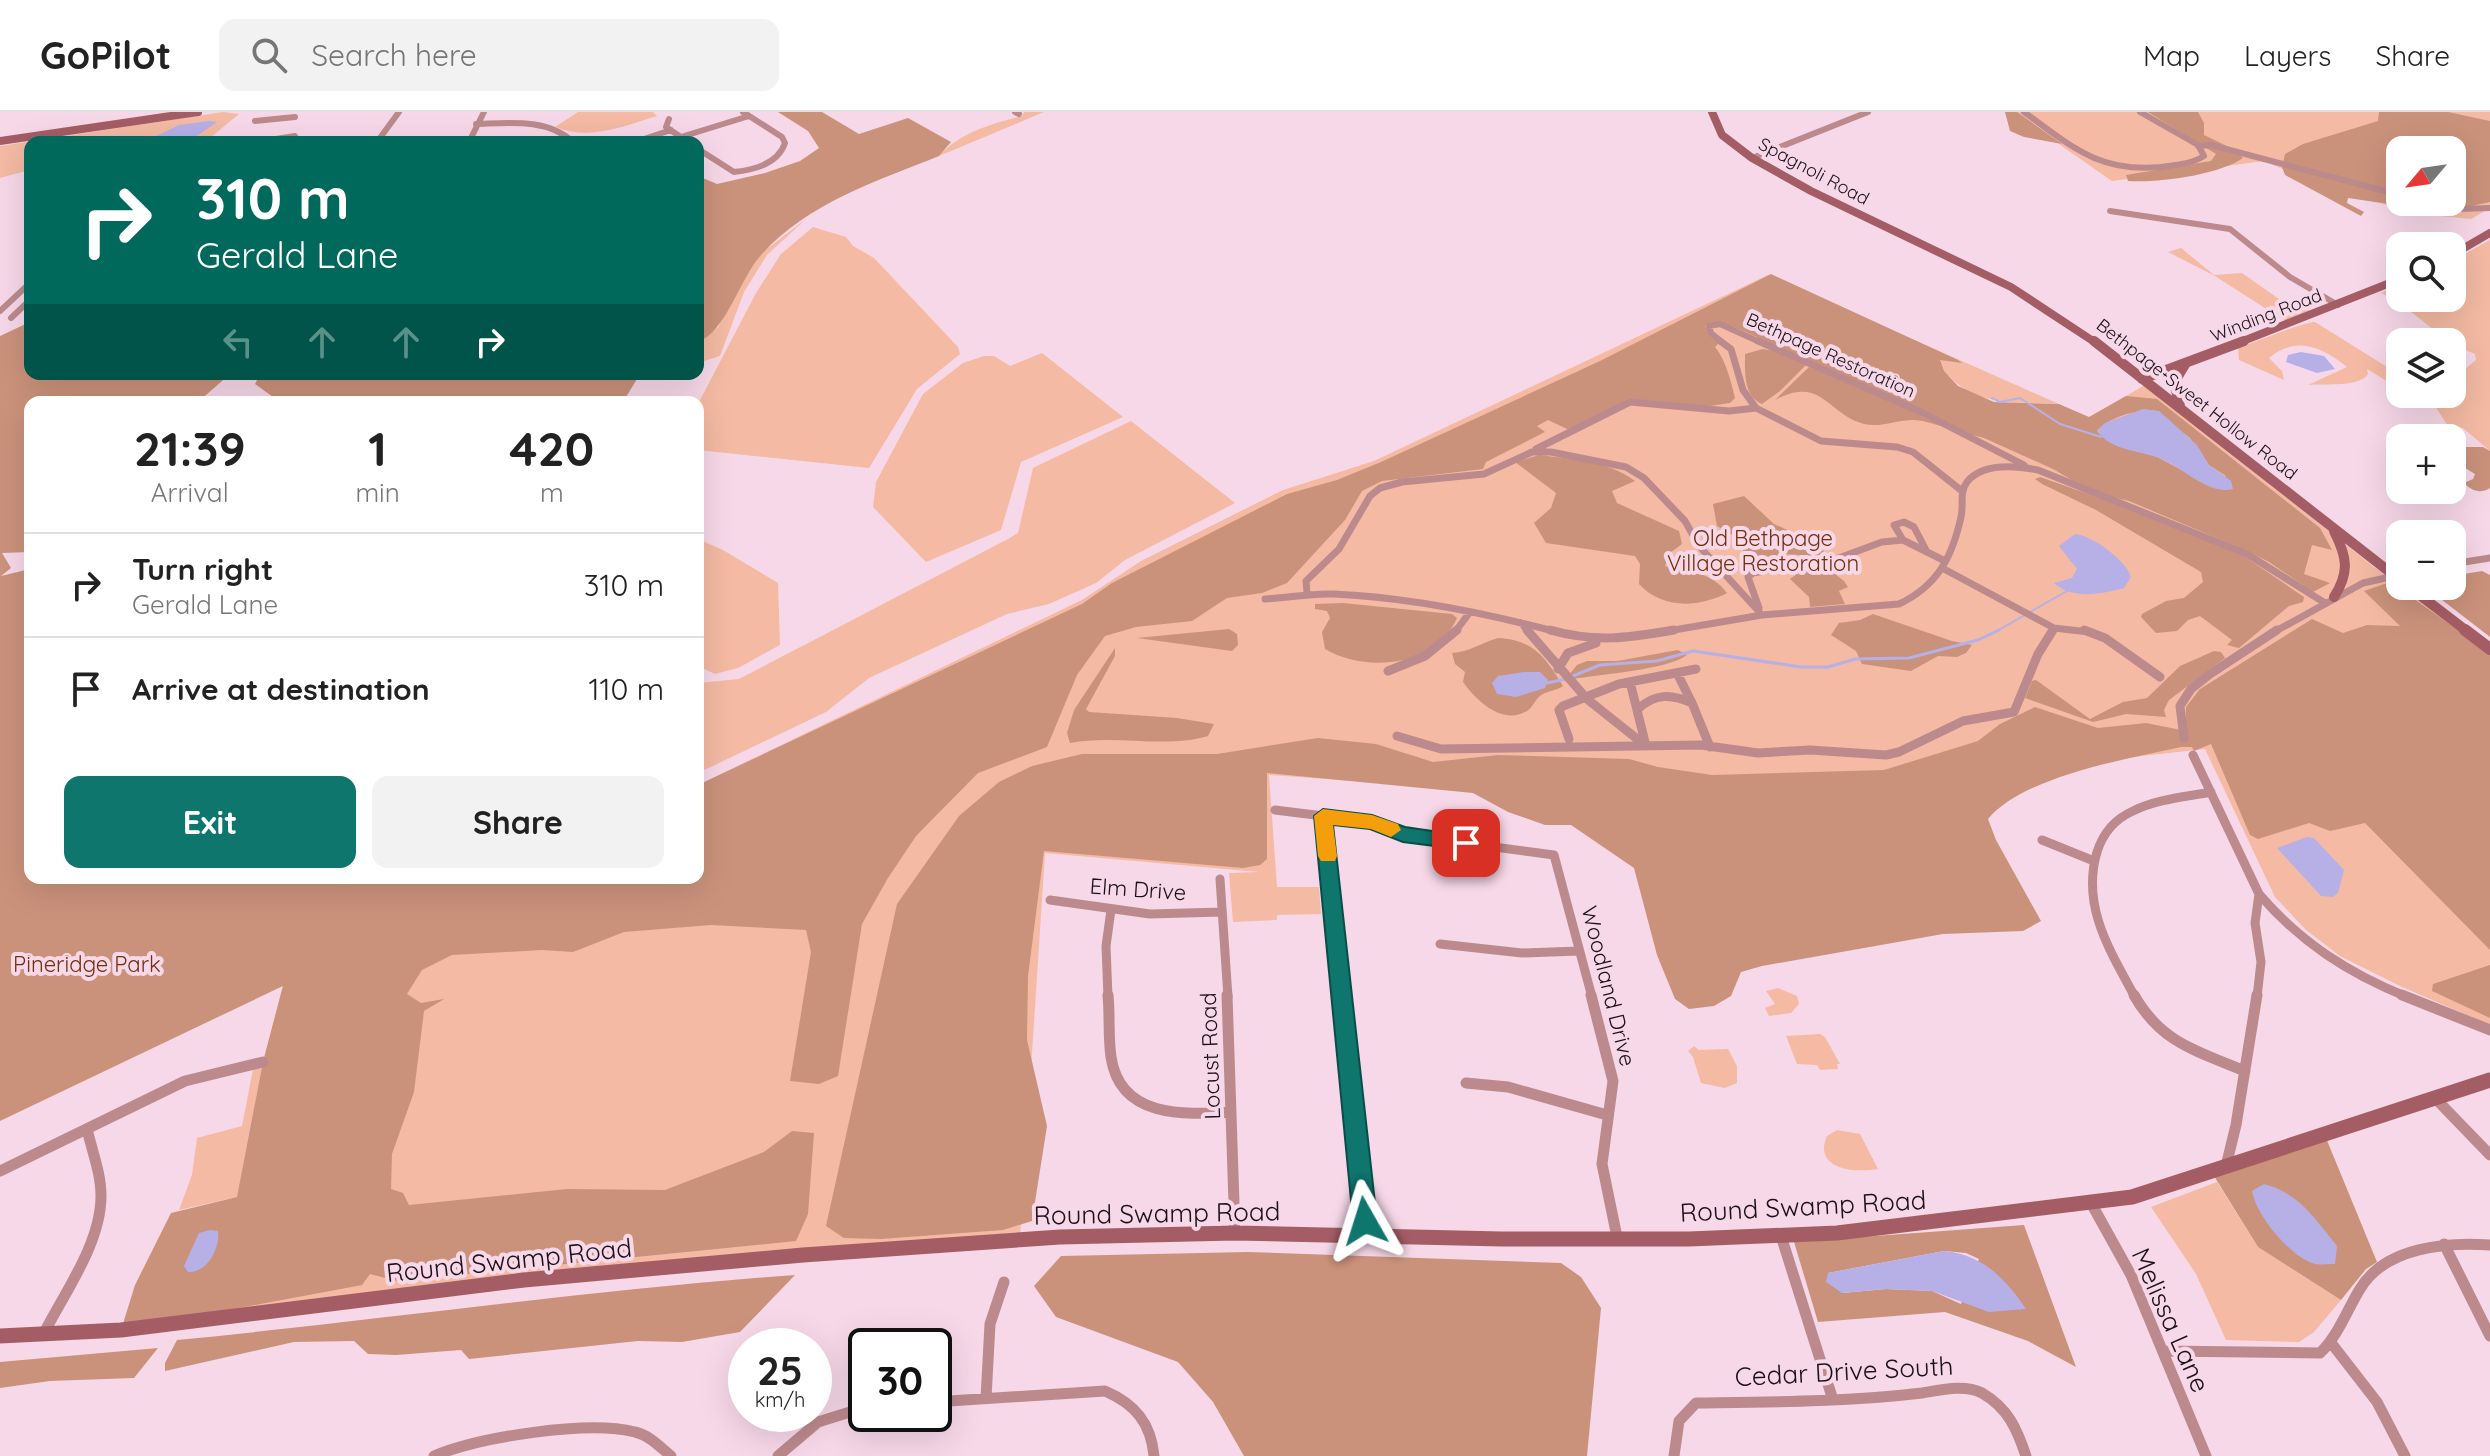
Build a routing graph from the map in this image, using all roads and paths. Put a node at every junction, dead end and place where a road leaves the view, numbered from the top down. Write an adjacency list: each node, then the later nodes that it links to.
1 (198, 112): 15 (main road)
2 (399, 112): 17 (street)
3 (484, 112): 13 (street)
4 (743, 112): 10 (street)
5 (1712, 112): 27 (main road, Spagnoli Road)
6 (1868, 112): 27 (street)
7 (2024, 112): 25 (street)
8 (2140, 112): 25 (street)
9 (297, 115): 12 (street); 16 (street)
10 (749, 116): 22 (street); 26 (street)
11 (669, 119): 14 (street)
12 (255, 121)
13 (476, 124): 18 (street); 19 (street)
14 (671, 130): 20 (street); 21 (street)
15 (34, 136)
16 (294, 136)
17 (381, 136)
18 (471, 136)
19 (566, 136)
20 (652, 136)
21 (680, 136)
22 (684, 136)
23 (24, 137): 24 (main road)
24 (0, 141)
25 (2198, 145): 28 (street)
26 (704, 153)
27 (1752, 158): 34 (main road, Spagnoli Road)
28 (2386, 191)
29 (2490, 208): 30 (street)
30 (2466, 209)
31 (2110, 211): 37 (street)
32 (2490, 233): 33 (main road)
33 (2466, 248)
34 (1961, 262): 42 (main road, Bethpage-Sweet Hollow Road)
35 (2386, 285): 37 (main road, Winding Road)
36 (24, 289): 39 (street)
37 (2338, 305): 41 (main road, Winding Road)
38 (24, 307): 40 (street)
39 (0, 311)
40 (0, 319)
41 (2187, 362): 42 (main road, Winding Road); 44 (main road)
42 (2142, 379): 44 (main road, Bethpage-Sweet Hollow Road)
43 (1756, 408): 45 (street, Bethpage Restoration); 48 (street, Bethpage Restoration); 49 (street, Bethpage Restoration)
44 (2181, 409): 52 (main road, Bethpage-Sweet Hollow Road)
45 (1552, 441): 46 (street, Bethpage Restoration); 47 (street)
46 (1532, 452): 47 (street, Bethpage Restoration); 62 (street, Bethpage Restoration)
47 (1561, 454): 61 (street, Bethpage Restoration)
48 (2028, 467): 50 (street, Bethpage Restoration); 64 (street, Bethpage Restoration)
49 (1945, 475): 50 (street, Bethpage Restoration); 51 (street, Bethpage Restoration)
50 (1969, 479): 51 (street)
51 (1962, 491): 57 (street)
52 (2333, 528): 58 (main road, Bethpage-Sweet Hollow Road); 64 (main road)
53 (1903, 540): 54 (street); 54 (street); 60 (street)
54 (1926, 550): 57 (street)
55 (2490, 558): 56 (street)
56 (2466, 562)
57 (1945, 565): 67 (street); 69 (street)
58 (2386, 568)
59 (2386, 579): 64 (street)
60 (1750, 586): 61 (street); 67 (street)
61 (1739, 588): 67 (street, Bethpage Restoration)
62 (1307, 593): 63 (street); 66 (street)
63 (1265, 599)
64 (2330, 600): 82 (street)
65 (2426, 600): 71 (main road)
66 (1470, 612): 68 (street); 73 (street)
67 (1762, 615): 70 (street)
68 (1521, 623): 70 (street); 75 (street)
69 (2054, 628): 76 (street); 85 (street)
70 (1605, 641): 75 (street)
71 (2490, 649)
72 (1696, 669): 74 (street)
73 (1388, 671)
74 (1677, 673): 77 (street); 79 (street)
75 (1564, 676): 78 (street)
76 (2160, 677)
77 (1630, 682): 78 (street); 80 (street)
78 (1587, 699): 83 (street); 84 (street)
79 (1692, 703): 80 (street); 85 (street)
80 (1638, 709): 84 (street)
81 (1397, 736): 84 (street)
82 (2184, 738)
83 (1569, 739)
84 (1646, 746): 85 (street)
85 (1710, 747)
86 (2193, 755): 87 (street)
87 (2211, 792): 91 (street); 93 (street)
88 (1275, 810): 89 (street)
89 (1323, 816): 98 (street, Woodland Drive); 113 (street)
90 (2042, 840): 91 (street)
91 (2094, 861): 101 (street)
92 (1220, 879): 96 (street, Locust Road)
93 (2259, 894): 99 (street); 101 (street)
94 (1050, 900): 95 (street, Elm Drive)
95 (1111, 910): 96 (street, Elm Drive); 105 (street)
96 (1222, 912): 105 (street, Locust Road)
97 (1440, 944): 98 (street)
98 (1579, 951): 106 (street, Woodland Drive)
99 (2490, 1030)
100 (263, 1062): 107 (street)
101 (2245, 1071): 109 (street)
102 (2490, 1080): 104 (main road, Round Swamp Road)
103 (1466, 1083): 106 (street)
104 (2435, 1098): 108 (street); 109 (main road, Round Swamp Road)
105 (1231, 1112): 112 (street, Locust Road)
106 (1607, 1115): 115 (street, Woodland Drive)
107 (87, 1129): 110 (street); 119 (street)
108 (2490, 1155)
109 (2226, 1166): 111 (main road, Round Swamp Road)
110 (0, 1171)
111 (2091, 1203): 114 (main road, Round Swamp Road); 123 (street, Melissa Lane)
112 (1235, 1233): 113 (main road, Round Swamp Road); 119 (main road, Round Swamp Road)
113 (1367, 1236): 115 (main road, Round Swamp Road)
114 (1781, 1236): 115 (main road, Round Swamp Road); 125 (street)
115 (1617, 1237)
116 (2444, 1244): 117 (street); 121 (street); 122 (street)
117 (2490, 1245)
118 (1004, 1282): 124 (street)
119 (44, 1333): 120 (main road, Round Swamp Road)
120 (0, 1336)
121 (2490, 1336)
122 (2332, 1344): 123 (street); 135 (street)
123 (2163, 1351): 134 (street, Melissa Lane)
124 (986, 1398): 126 (street); 131 (street)
125 (1833, 1400): 132 (street, Cedar Drive South); 133 (street, Cedar Drive South)
126 (952, 1401)
127 (848, 1412): 130 (street)
128 (434, 1456): 129 (street)
129 (671, 1456)
130 (778, 1456)
131 (1154, 1456)
132 (1674, 1456)
133 (2026, 1456)
134 (2206, 1456)
135 (2405, 1456)

